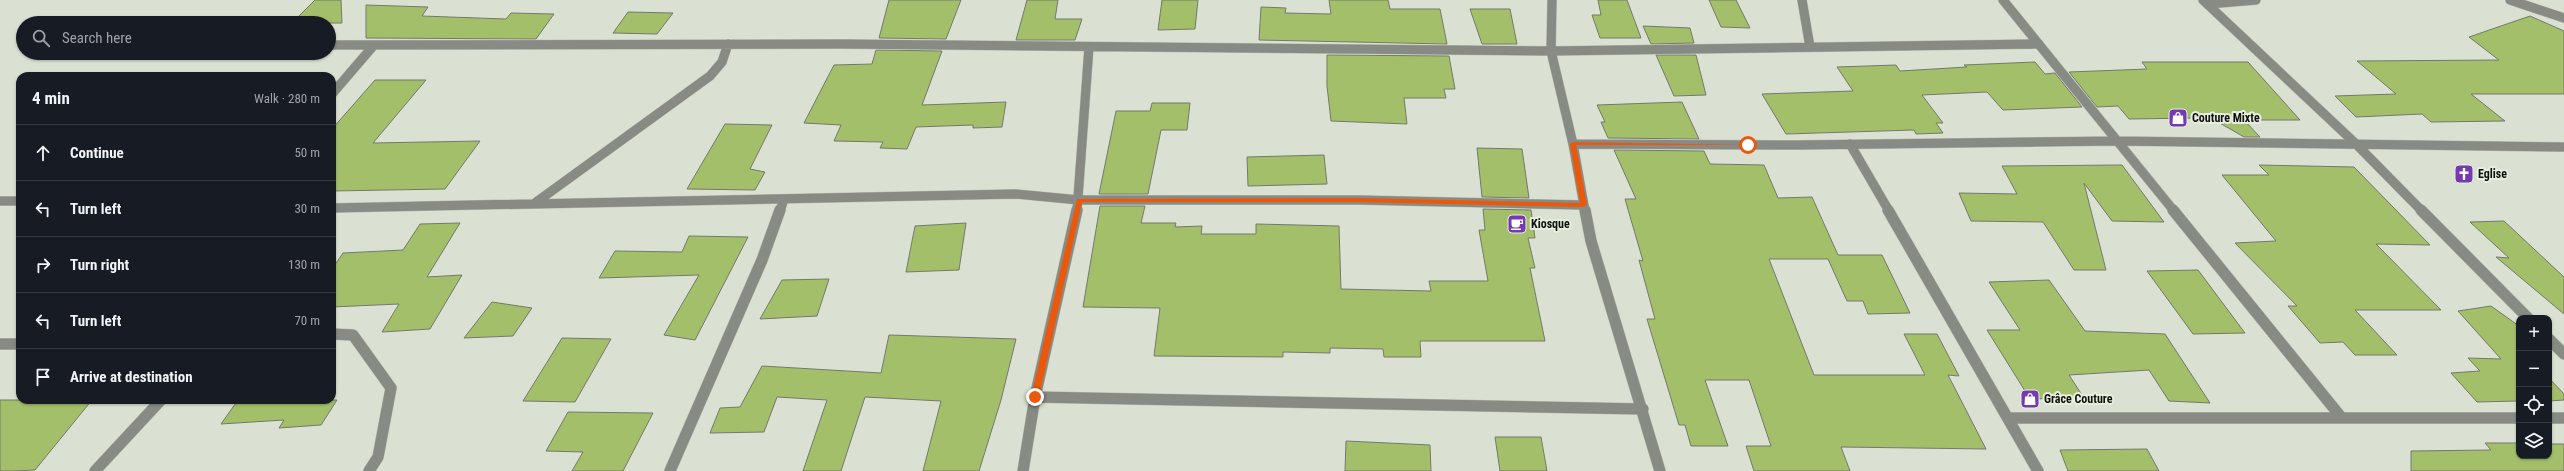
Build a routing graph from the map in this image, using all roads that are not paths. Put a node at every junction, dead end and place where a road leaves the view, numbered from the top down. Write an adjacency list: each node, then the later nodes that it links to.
1 (1552, 0): 14 (street)
2 (1802, 0): 13 (street)
3 (2003, 0): 9 (street)
4 (2256, 0): 6 (street)
5 (2510, 0): 7 (street)
6 (2206, 2): 17 (street)
7 (2564, 18)
8 (728, 44): 11 (street); 12 (street); 25 (street)
9 (2038, 44): 13 (street); 16 (street)
10 (336, 45): 11 (street)
11 (374, 46): 15 (street)
12 (1089, 47): 14 (street); 22 (street)
13 (1810, 47): 14 (street)
14 (1551, 50): 18 (street)
15 (336, 89)
16 (2117, 141): 17 (street); 19 (street); 37 (street)
17 (2355, 143): 20 (street); 28 (street)
18 (1573, 144): 19 (street); 26 (street)
19 (1850, 144): 38 (street)
20 (2564, 146)
21 (784, 199): 22 (street); 25 (street); 44 (street)
22 (1079, 200): 26 (street); 34 (street)
23 (0, 201): 24 (street)
24 (16, 201)
25 (536, 203): 27 (street)
26 (1583, 205): 36 (street)
27 (336, 208)
28 (2525, 315)
29 (336, 334): 43 (street)
30 (2552, 342): 33 (street)
31 (0, 344): 32 (street)
32 (16, 344)
33 (2564, 354)
34 (1035, 397): 36 (street); 45 (street)
35 (157, 404): 42 (street)
36 (1643, 409): 46 (street)
37 (2341, 417): 38 (street); 39 (street)
38 (2009, 418): 47 (street)
39 (2516, 418)
40 (2552, 418): 41 (street)
41 (2564, 418)
42 (95, 471)
43 (369, 471)
44 (670, 471)
45 (1023, 471)
46 (1660, 471)
47 (2038, 471)

